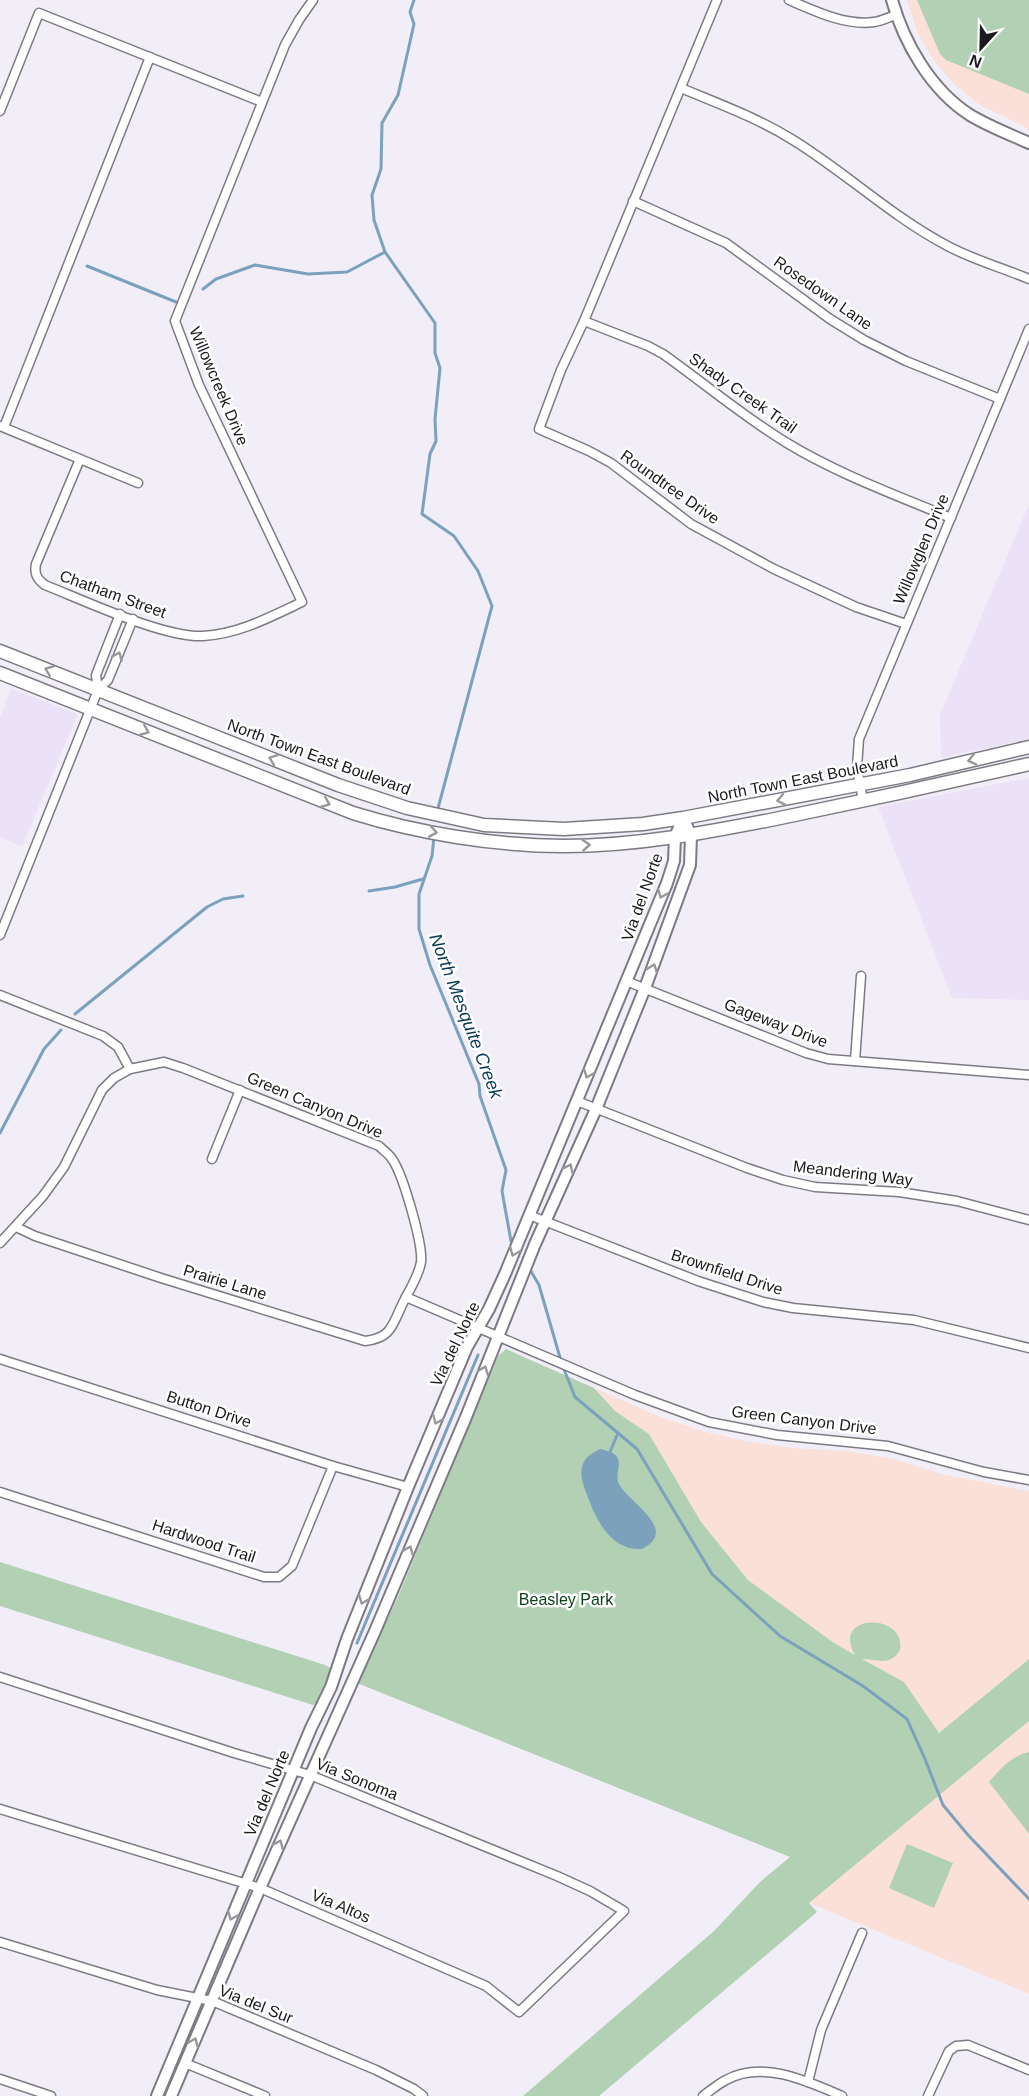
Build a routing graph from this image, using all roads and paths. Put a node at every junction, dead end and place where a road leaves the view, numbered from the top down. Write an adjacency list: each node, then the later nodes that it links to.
1 (313, 0): 8 (street, Willowcreek Drive)
2 (717, 0): 7 (street)
3 (789, 0): 5 (street)
4 (892, 0): 5 (street)
5 (897, 15): 10 (street)
6 (150, 57): 8 (street); 9 (street); 16 (street)
7 (681, 88): 11 (street); 12 (street)
8 (262, 102): 20 (street, Willowcreek Drive)
9 (0, 111)
10 (1029, 143)
11 (633, 201): 13 (street); 15 (street, Rosedown Lane)
12 (1029, 279)
13 (584, 321): 19 (street, Shady Creek Trail); 23 (street, Roundtree Drive)
14 (1029, 329): 15 (street, Willowglen Drive)
15 (1000, 399): 19 (street, Willowglen Drive)
16 (2, 427): 17 (street)
17 (80, 459): 18 (street); 21 (street, Chatham Street)
18 (138, 483)
19 (951, 518): 23 (street, Willowglen Drive)
20 (302, 602): 22 (street, Chatham Street)
21 (120, 614): 22 (street, Chatham Street); 26 (street)
22 (133, 619): 26 (street, one-way to 22)
23 (906, 624): 30 (street, Willowglen Drive)
24 (0, 651): 26 (main road, North Town East Boulevard, one-way to 24)
25 (0, 674): 27 (main road, North Town East Boulevard)
26 (98, 690): 27 (street); 33 (main road, North Town East Boulevard, one-way to 26)
27 (90, 709): 36 (main road, North Town East Boulevard, one-way to 36); 37 (street)
28 (1029, 747): 30 (main road, North Town East Boulevard, one-way to 30)
29 (1029, 764): 31 (main road, North Town East Boulevard)
30 (859, 785): 31 (street, Willowglen Drive); 32 (main road, North Town East Boulevard, one-way to 32)
31 (863, 801): 34 (main road, North Town East Boulevard)
32 (683, 818): 33 (main road, North Town East Boulevard); 34 (street, Via del Norte); 35 (street, Via del Norte)
33 (531, 829): 36 (main road)
34 (691, 835): 35 (main road, North Town East Boulevard); 40 (street, Via del Norte, one-way to 34)
35 (675, 837): 36 (main road, North Town East Boulevard, one-way to 35); 39 (street, Via del Norte, one-way to 39)
36 (533, 845)
37 (0, 935)
38 (861, 976): 42 (street)
39 (626, 981): 40 (street, Gageway Drive); 46 (street, Via del Norte, one-way to 46)
40 (645, 988): 42 (street, Gageway Drive); 47 (street, Via del Norte)
41 (0, 995): 43 (street)
42 (855, 1062): 44 (street, Gageway Drive)
43 (130, 1069): 45 (street, Green Canyon Drive); 52 (street)
44 (1029, 1075)
45 (240, 1090): 48 (street); 54 (street, Green Canyon Drive)
46 (577, 1101): 47 (street, Meandering Way); 49 (street, Via del Norte)
47 (596, 1109): 50 (street, Meandering Way); 51 (street, Via del Norte, one-way to 47)
48 (212, 1159)
49 (529, 1215): 51 (street, Brownfield Drive); 55 (street, Via del Norte, one-way to 55)
50 (1029, 1220)
51 (544, 1221): 56 (street, Via del Norte); 57 (street, Brownfield Drive)
52 (16, 1227): 53 (street); 54 (street, Prairie Lane)
53 (0, 1243)
54 (406, 1297): 55 (street)
55 (478, 1328): 56 (street); 61 (street, Via del Norte, one-way to 61)
56 (497, 1336): 60 (street, Green Canyon Drive); 65 (street, Via del Norte, one-way to 56)
57 (1029, 1348)
58 (0, 1359): 59 (street, Button Drive)
59 (333, 1466): 61 (street, Button Drive); 62 (street, Hardwood Trail)
60 (1029, 1480)
61 (408, 1487): 64 (street, Via del Norte, one-way to 64)
62 (0, 1492)
63 (0, 1677): 64 (street, Via Sonoma)
64 (293, 1770): 65 (street, Via Sonoma); 67 (street, Via del Norte)
65 (310, 1775): 68 (street, Via del Norte, one-way to 65); 69 (street, Via Sonoma)
66 (0, 1809): 67 (street, Via Altos)
67 (245, 1884): 68 (street, Via Altos); 72 (street, Via del Norte, one-way to 72)
68 (260, 1888): 69 (street, Via Altos); 73 (street, Via del Norte)
69 (624, 1911)
70 (862, 1933): 77 (street)
71 (0, 1942): 72 (street, Via del Sur)
72 (198, 1999): 73 (street, Via del Sur); 79 (street, Via del Norte)
73 (212, 2001): 74 (street, Via del Norte, one-way to 73); 82 (street, Via del Sur)
74 (185, 2063): 80 (street, Via del Norte); 81 (street)
75 (1029, 2070): 85 (street)
76 (0, 2079): 78 (street)
77 (808, 2082): 83 (street); 84 (street)
78 (51, 2096)
79 (157, 2096)
80 (171, 2096)
81 (265, 2096)
82 (423, 2096)
83 (703, 2096)
84 (842, 2096)
85 (928, 2096)

